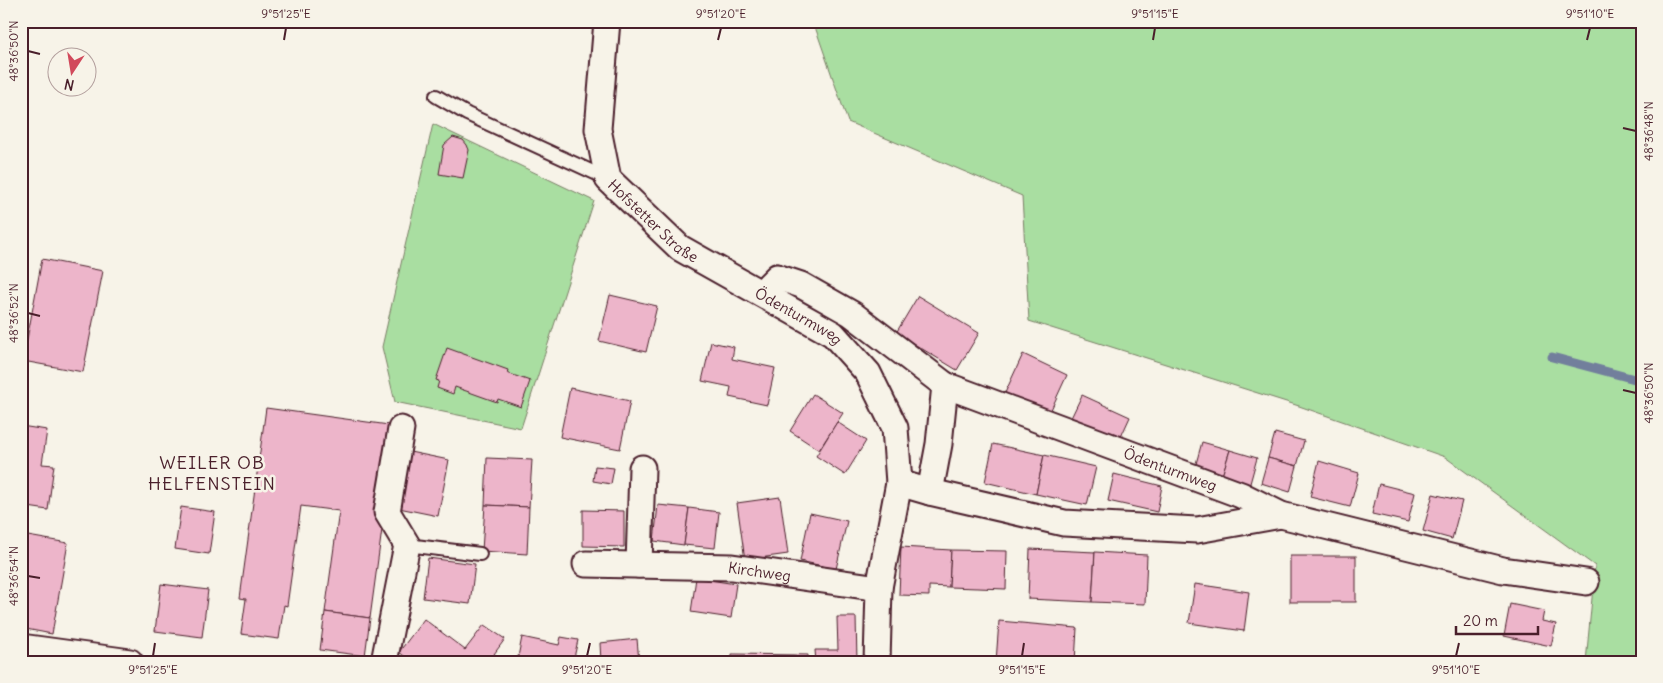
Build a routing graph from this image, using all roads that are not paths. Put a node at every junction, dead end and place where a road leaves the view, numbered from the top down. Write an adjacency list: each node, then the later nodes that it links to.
1 (606, 21): 3 (street, Hofstetter Straße)
2 (436, 96): 3 (lane)
3 (608, 179): 4 (street, Hofstetter Straße)
4 (761, 293): 5 (street, Ödenturmweg); 8 (street, Ödenturmweg)
5 (944, 385): 9 (street); 10 (street, Ödenturmweg)
6 (401, 429): 11 (street)
7 (642, 468): 14 (street)
8 (899, 483): 9 (street, Ödenturmweg); 16 (street, Ödenturmweg)
9 (930, 492): 10 (street, Ödenturmweg)
10 (1281, 515): 15 (street, Ödenturmweg)
11 (407, 545): 12 (lane); 20 (street)
12 (480, 554)
13 (586, 564): 14 (street, Kirchweg)
14 (639, 565): 16 (street, Kirchweg)
15 (1586, 582)
16 (879, 588): 21 (street, Ödenturmweg)
17 (21, 647): 18 (street)
18 (64, 657): 19 (street)
19 (130, 662)
20 (384, 662)
21 (877, 662)

